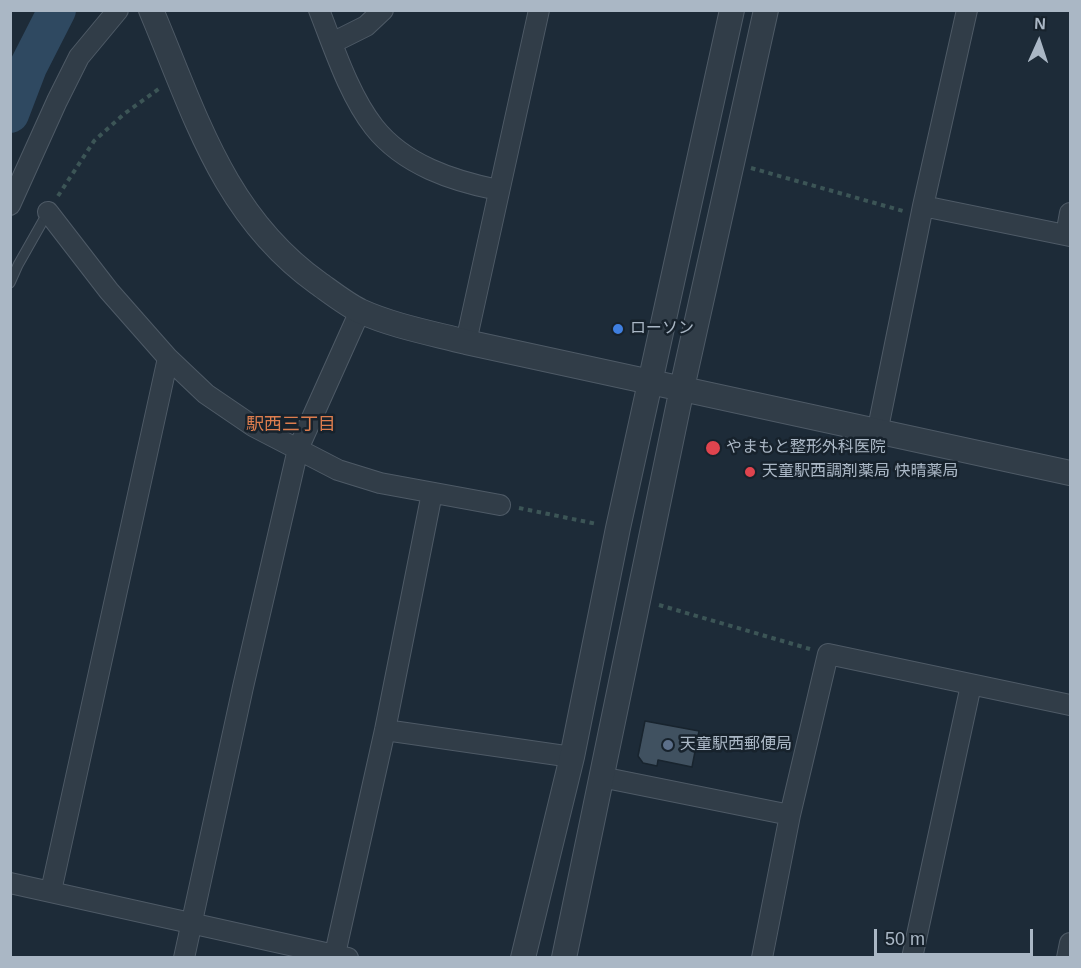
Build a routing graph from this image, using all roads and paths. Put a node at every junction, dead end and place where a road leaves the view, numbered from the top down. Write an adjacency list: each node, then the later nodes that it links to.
1 (118, 10): 13 (street)
2 (151, 10): 10 (street)
3 (319, 10): 9 (street)
4 (383, 10): 9 (street)
5 (539, 10): 12 (street)
6 (732, 10): 22 (street)
7 (766, 10): 11 (street)
8 (967, 10): 14 (street)
9 (332, 43): 12 (street)
10 (178, 75): 15 (path); 19 (street)
11 (730, 162): 14 (path); 23 (street)
12 (498, 190): 20 (street)
13 (10, 205)
14 (922, 211): 17 (street); 24 (street)
15 (48, 212): 18 (lane); 21 (street)
16 (1071, 213): 17 (street)
17 (1068, 236)
18 (10, 283)
19 (360, 311): 20 (street); 25 (street)
20 (466, 342): 22 (street)
21 (168, 358): 25 (street); 39 (street)
22 (650, 382): 23 (street); 29 (street)
23 (682, 388): 24 (street); 30 (street)
24 (877, 433): 26 (street)
25 (298, 449): 27 (street); 40 (street)
26 (1071, 473)
27 (432, 493): 28 (street); 34 (street)
28 (500, 505): 29 (path)
29 (618, 528): 35 (street)
30 (637, 598): 31 (path); 36 (street)
31 (828, 654): 32 (street); 37 (street)
32 (971, 686): 33 (street); 47 (street)
33 (1071, 705)
34 (385, 730): 35 (street); 42 (street)
35 (572, 757): 44 (street)
36 (601, 777): 37 (street); 45 (street)
37 (790, 815): 46 (street)
38 (10, 883): 39 (street)
39 (51, 891): 40 (street)
40 (192, 922): 42 (street); 43 (street)
41 (1071, 943): 48 (street)
42 (341, 956)
43 (184, 957)
44 (523, 957)
45 (564, 957)
46 (762, 957)
47 (912, 957)
48 (1067, 957)

